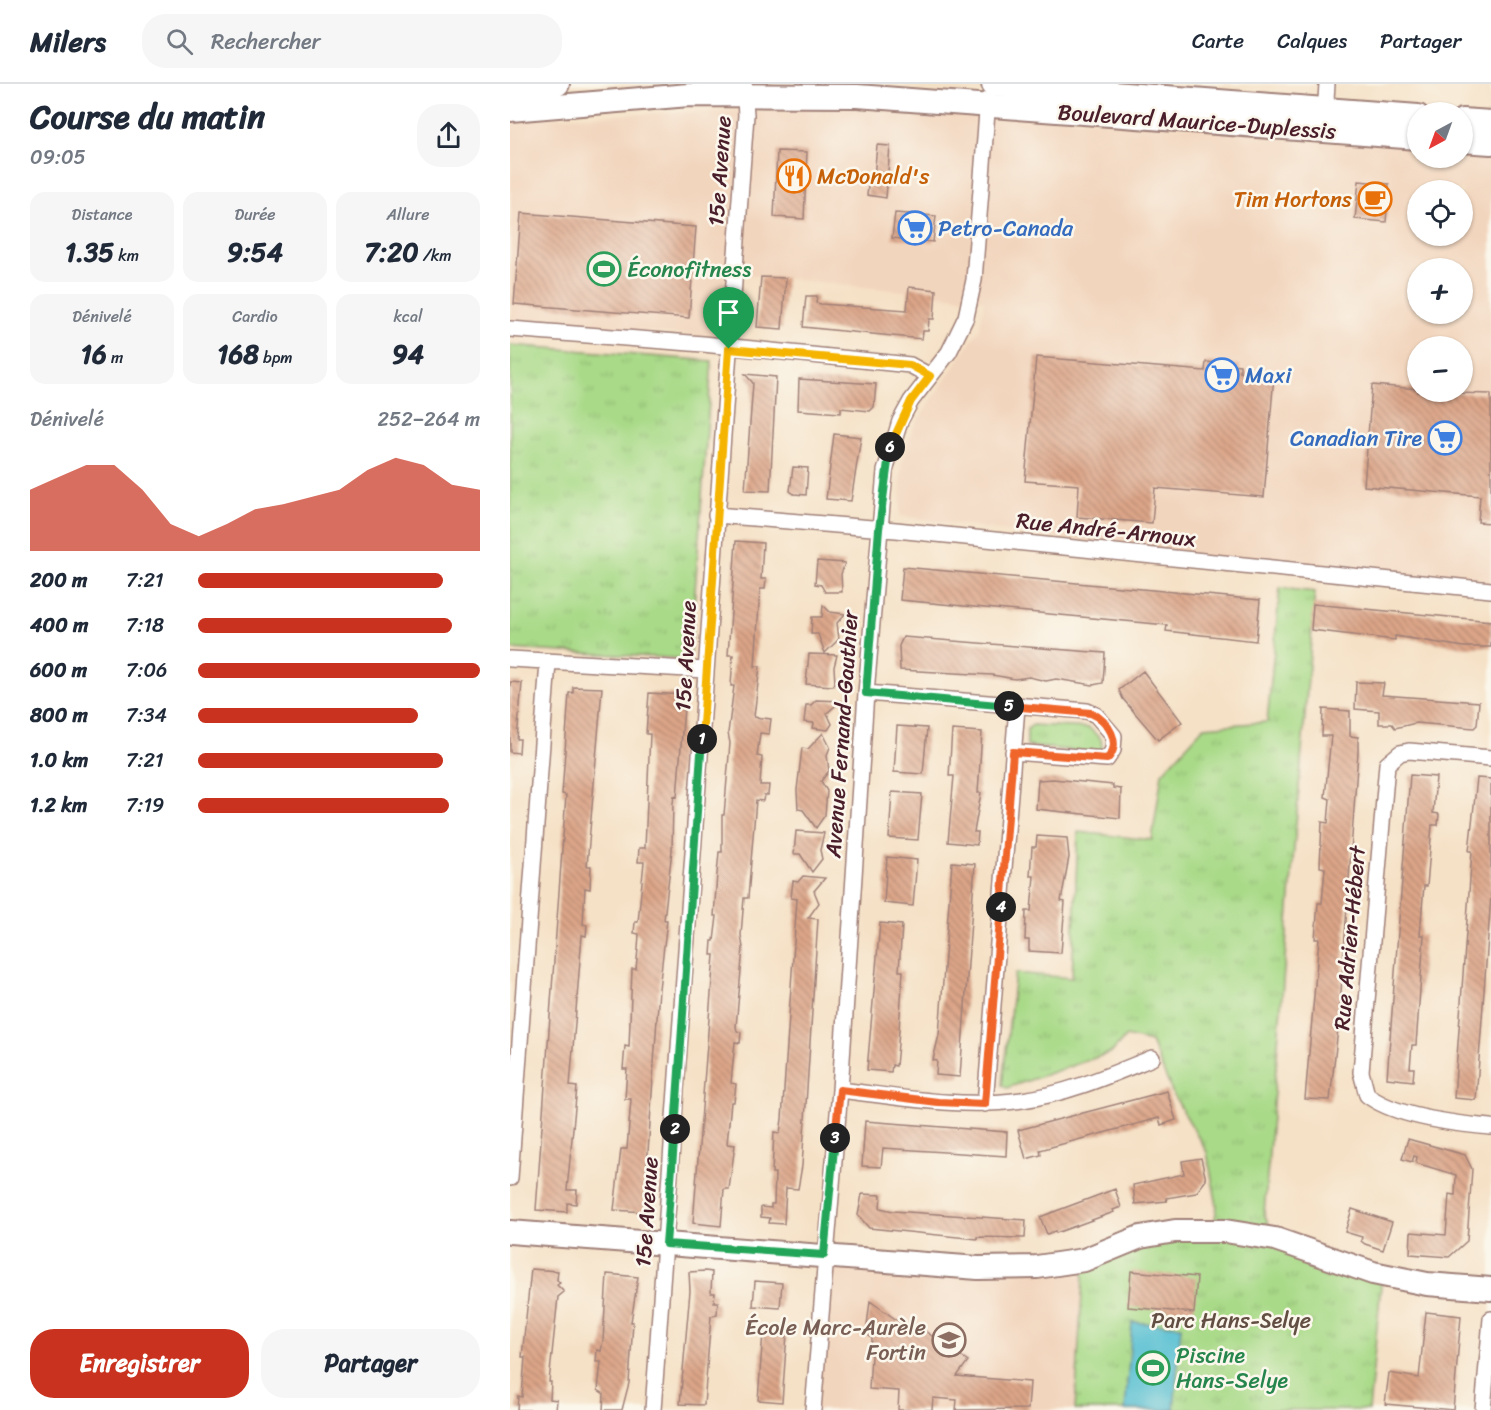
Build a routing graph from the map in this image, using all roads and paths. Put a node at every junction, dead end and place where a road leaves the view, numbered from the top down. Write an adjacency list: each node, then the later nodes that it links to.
1 (558, 84): 5 (street, Boulevard Maurice-Duplessis)
2 (1327, 84): 7 (street)
3 (744, 89): 4 (street, Boulevard Maurice-Duplessis); 5 (street, Boulevard Maurice-Duplessis); 14 (street, 15e Avenue)
4 (990, 91): 7 (street, Boulevard Maurice-Duplessis); 15 (street, Avenue Fernand-Gauthier)
5 (514, 96)
6 (1407, 116): 7 (street, Boulevard Maurice-Duplessis)
7 (1325, 120): 10 (street, Boulevard Maurice-Duplessis)
8 (1473, 121): 9 (street)
9 (1491, 122)
10 (1407, 136)
11 (1473, 142): 12 (street)
12 (1491, 143)
13 (510, 329): 14 (street)
14 (729, 349): 15 (street); 16 (street, 15e Avenue)
15 (930, 376): 17 (street, Avenue Fernand-Gauthier)
16 (716, 515): 17 (street, Rue André-Arnoux); 21 (street, 15e Avenue)
17 (879, 529): 18 (street, Rue André-Arnoux); 22 (street, Avenue Fernand-Gauthier)
18 (1491, 590)
19 (510, 659): 20 (street)
20 (548, 662): 21 (street); 30 (street)
21 (705, 670): 32 (street, 15e Avenue)
22 (866, 693): 23 (street); 27 (street, Avenue Fernand-Gauthier)
23 (1017, 707): 24 (street); 24 (street)
24 (1013, 752): 28 (street)
25 (1491, 758): 29 (street, Rue Adrien-Hébert)
26 (1152, 1058): 28 (street)
27 (840, 1090): 28 (street); 33 (street, Avenue Fernand-Gauthier)
28 (985, 1104)
29 (1491, 1127)
30 (510, 1178)
31 (510, 1232): 32 (street)
32 (666, 1244): 33 (street); 36 (street, 15e Avenue)
33 (824, 1255): 34 (street); 37 (street, Avenue Fernand-Gauthier)
34 (1491, 1289)
35 (1491, 1319): 38 (street)
36 (653, 1410)
37 (813, 1410)
38 (1484, 1410)

